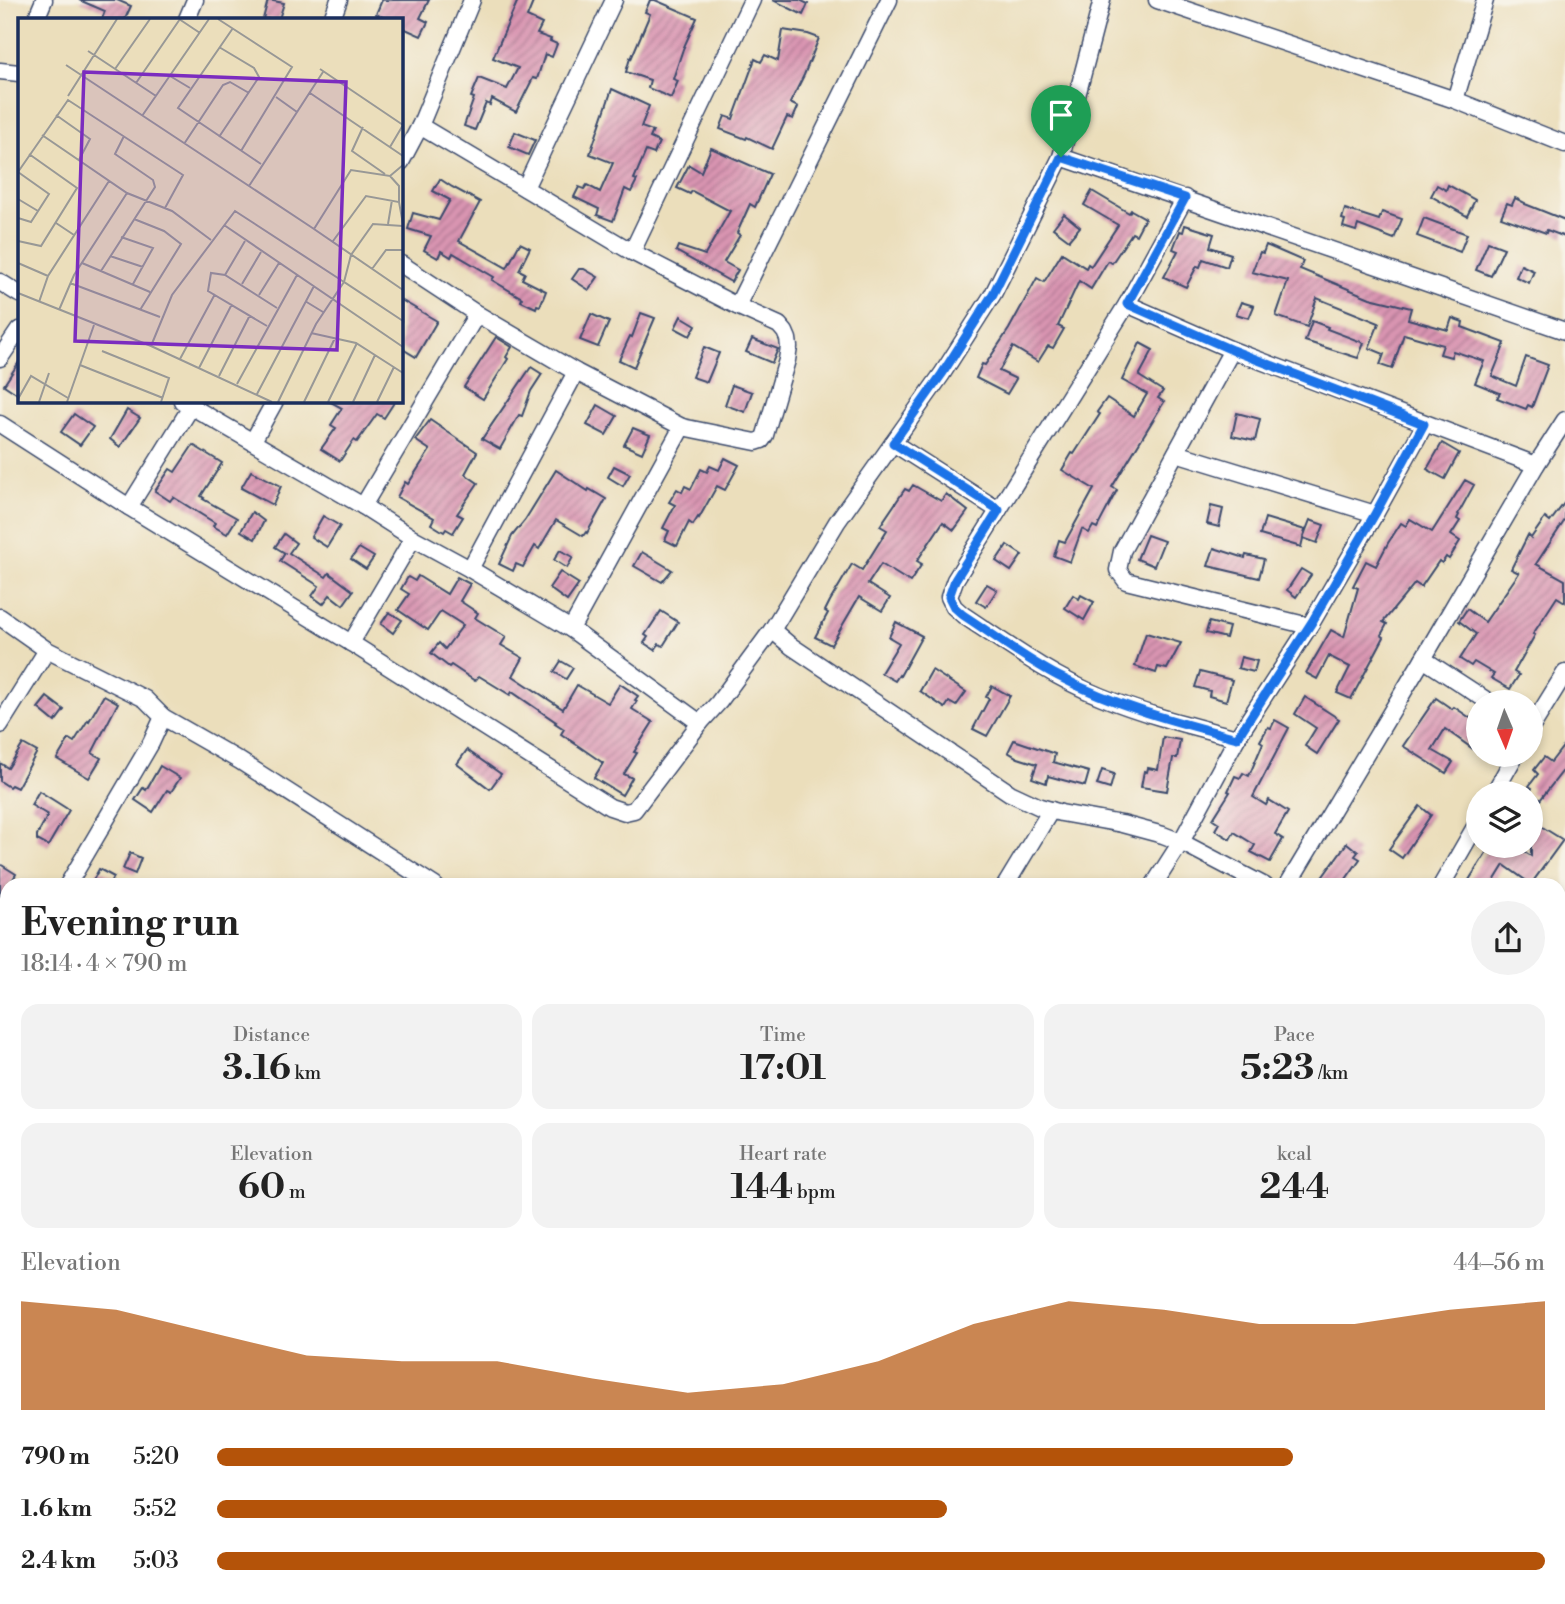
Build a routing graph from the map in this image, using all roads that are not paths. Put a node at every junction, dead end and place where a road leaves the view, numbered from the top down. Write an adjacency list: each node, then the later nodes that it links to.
1 (44, 0): 11 (street)
2 (195, 0): 12 (street)
3 (339, 0): 13 (street)
4 (472, 0): 15 (street)
5 (614, 0): 19 (street)
6 (752, 0): 21 (street)
7 (889, 0): 26 (street)
8 (1102, 0): 17 (street)
9 (1157, 0): 14 (street)
10 (1485, 0): 14 (street)
11 (36, 18)
12 (187, 18)
13 (332, 18)
14 (1455, 100): 16 (street)
15 (420, 126): 18 (street); 19 (street)
16 (1565, 144)
17 (1061, 157): 20 (street); 40 (street)
18 (402, 160)
19 (525, 188): 21 (street)
20 (1185, 198): 25 (street); 29 (street)
21 (632, 252): 26 (street)
22 (402, 265): 27 (street)
23 (0, 282): 24 (street)
24 (18, 293)
25 (1127, 304): 30 (street); 45 (street)
26 (737, 306): 38 (street)
27 (477, 314): 32 (street); 43 (street)
28 (18, 331): 31 (street)
29 (1565, 331)
30 (1232, 350): 37 (street); 41 (street)
31 (0, 358)
32 (576, 372): 38 (street); 48 (street)
33 (274, 402): 39 (street)
34 (186, 404): 39 (street); 44 (street)
35 (1565, 420): 42 (street)
36 (0, 424): 44 (street)
37 (1424, 424): 42 (street); 46 (street)
38 (682, 427): 51 (street)
39 (253, 441): 43 (street)
40 (893, 443): 45 (street); 52 (street)
41 (1176, 453): 46 (street); 50 (street)
42 (1536, 465): 55 (street)
43 (363, 506): 47 (street)
44 (129, 508): 53 (street)
45 (999, 510): 62 (street)
46 (1375, 514): 50 (street)
47 (413, 538): 48 (street); 53 (street)
48 (470, 569): 51 (street)
49 (0, 617): 54 (street)
50 (1309, 626): 62 (street)
51 (571, 629): 60 (street)
52 (772, 630): 60 (street); 63 (street)
53 (351, 643): 60 (street)
54 (47, 650): 59 (street); 61 (street)
55 (1423, 659): 57 (street); 71 (street)
56 (1565, 673): 58 (street)
57 (1471, 690)
58 (1544, 707)
59 (163, 717): 66 (street); 67 (street)
60 (700, 723)
61 (0, 725)
62 (1237, 738): 64 (street)
63 (1051, 810): 64 (street); 68 (street)
64 (1181, 842): 69 (street); 70 (street)
65 (1466, 843): 72 (street)
66 (72, 878)
67 (423, 878)
68 (1010, 878)
69 (1158, 878)
70 (1250, 878)
71 (1292, 878)
72 (1446, 878)

